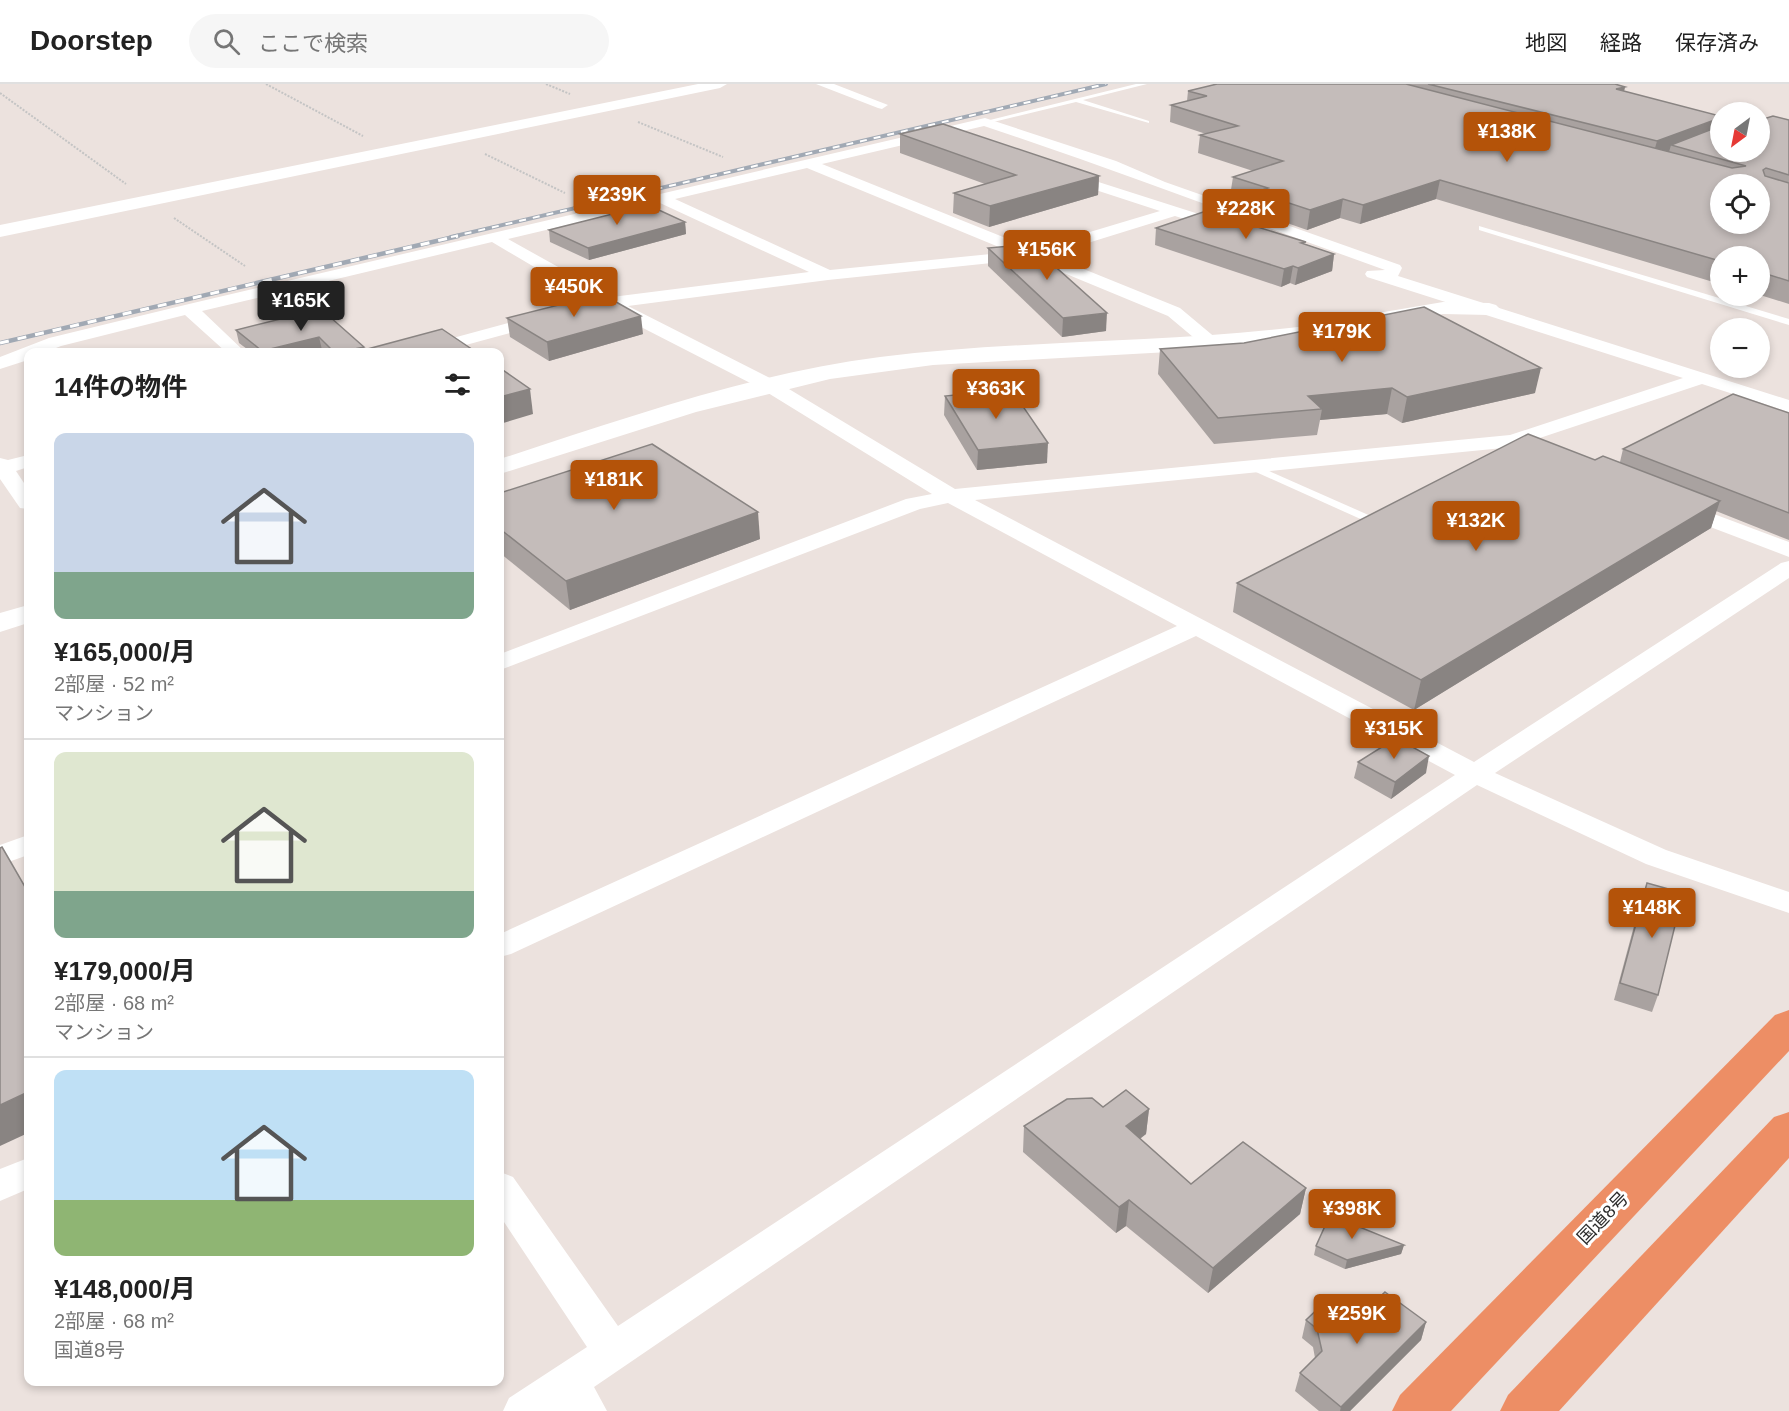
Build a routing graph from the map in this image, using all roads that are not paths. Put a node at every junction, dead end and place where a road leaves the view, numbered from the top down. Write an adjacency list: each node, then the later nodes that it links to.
1 (720, 84): 16 (street)
2 (822, 84): 5 (street)
3 (1144, 84): 4 (lane)
4 (1076, 100): 6 (lane); 7 (lane)
5 (882, 105)
6 (986, 122): 8 (street); 13 (street)
7 (1147, 122)
8 (939, 133): 9 (street); 10 (street)
9 (972, 144)
10 (809, 164): 12 (street); 20 (street)
11 (1051, 170): 14 (street)
12 (661, 198): 18 (street); 21 (street)
13 (1205, 200): 14 (street); 22 (street)
14 (1174, 211): 17 (street); 20 (street)
15 (1482, 228): 28 (lane)
16 (0, 231)
17 (1242, 233)
18 (494, 237): 23 (street); 25 (street)
19 (1275, 243): 22 (street)
20 (1034, 254): 21 (street); 31 (street)
21 (828, 275): 23 (street)
22 (1388, 279): 26 (street)
23 (610, 303): 24 (street); 38 (street)
24 (585, 307)
25 (189, 309): 32 (street); 33 (street)
26 (1489, 309): 29 (street); 37 (street)
27 (563, 313): 34 (street)
28 (1789, 322)
29 (1363, 323)
30 (1331, 328): 31 (street)
31 (1211, 343): 38 (street)
32 (41, 348)
33 (232, 348)
34 (436, 348)
35 (24, 355): 36 (street)
36 (0, 363)
37 (1702, 378): 39 (street); 40 (street)
38 (767, 384): 43 (street); 46 (street)
39 (1789, 406)
40 (1513, 441): 41 (street); 44 (street)
41 (1546, 454)
42 (24, 462): 45 (street)
43 (504, 466)
44 (1251, 466): 46 (street); 49 (lane)
45 (1, 467): 47 (street)
46 (951, 496): 54 (street); 55 (street)
47 (24, 498)
48 (1657, 498): 50 (street)
49 (1369, 519)
50 (1789, 550)
51 (1789, 568): 56 (street)
52 (24, 615): 53 (street)
53 (0, 623)
54 (1197, 626): 56 (street); 60 (street)
55 (504, 661)
56 (1475, 774): 59 (street); 66 (street)
57 (24, 846): 58 (street)
58 (0, 855)
59 (1789, 903)
60 (504, 944)
61 (1789, 1025): 69 (highway, 国道8号)
62 (1789, 1129): 70 (highway)
63 (24, 1174): 64 (street)
64 (0, 1186)
65 (504, 1193): 66 (street)
66 (613, 1352): 67 (street)
67 (577, 1397): 68 (street)
68 (524, 1411)
69 (1418, 1411)
70 (1526, 1411)

